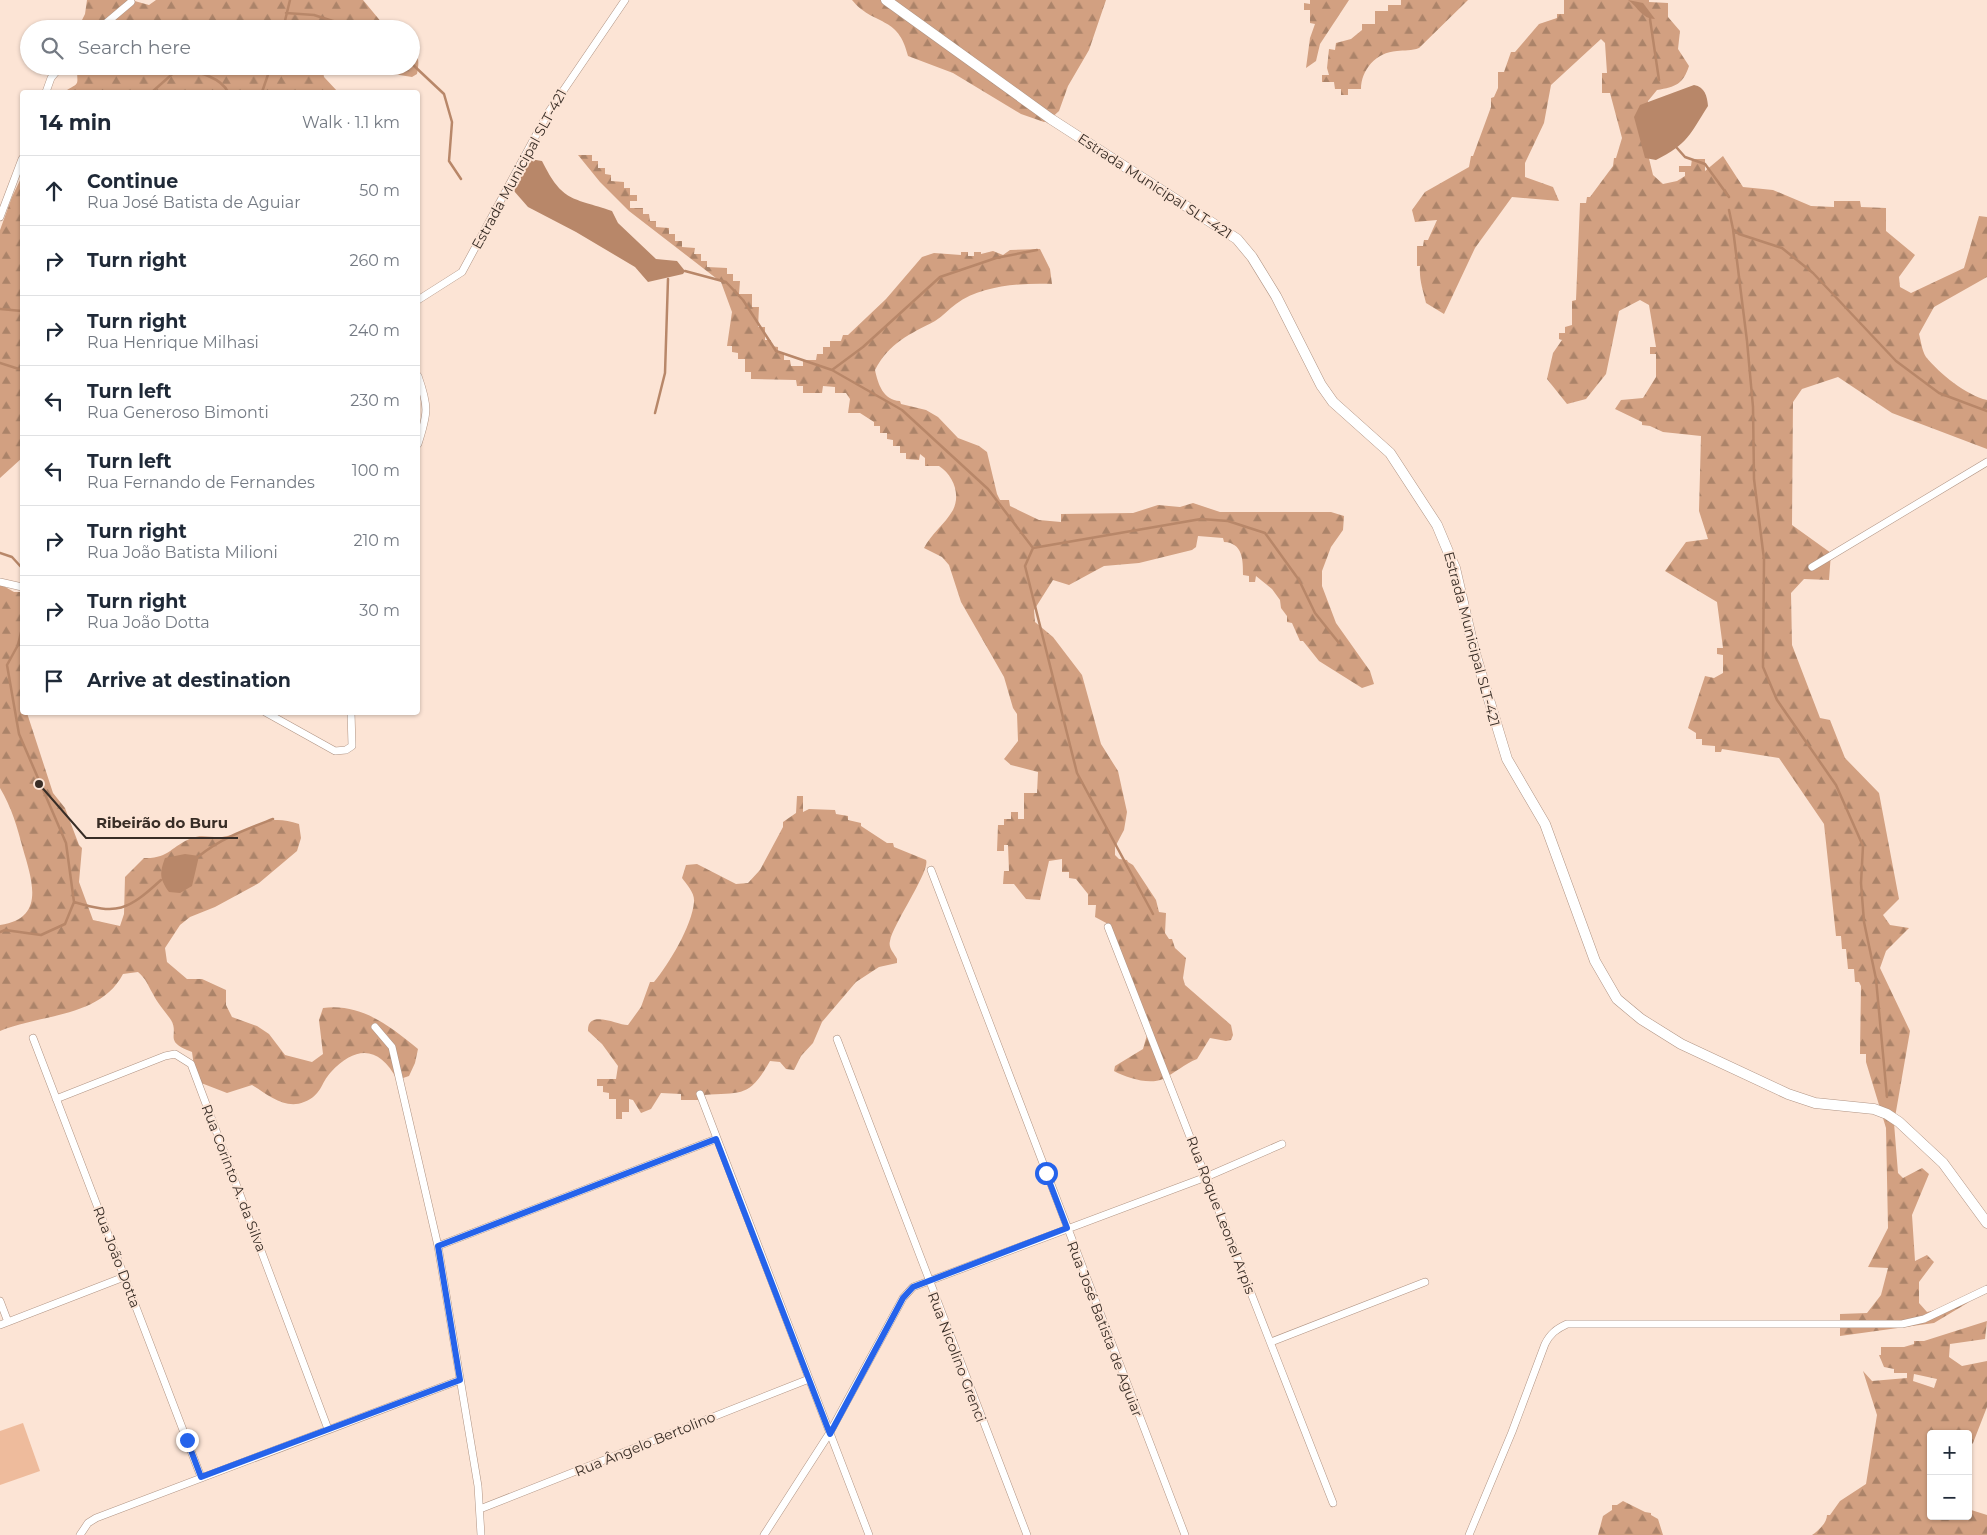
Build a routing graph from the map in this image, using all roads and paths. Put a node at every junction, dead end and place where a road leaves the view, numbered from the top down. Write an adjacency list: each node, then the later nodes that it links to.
1 (625, 0): 9 (street, Estrada Municipal SLT-421)
2 (886, 0): 28 (street, Estrada Municipal SLT-421)
3 (131, 2): 4 (street)
4 (110, 20)
5 (54, 75): 6 (street)
6 (47, 90)
7 (20, 164): 8 (street)
8 (0, 217)
9 (420, 299)
10 (420, 382): 11 (street)
11 (420, 437)
12 (1987, 462): 13 (street)
13 (1812, 567)
14 (0, 582): 15 (street)
15 (20, 587)
16 (270, 715): 17 (street)
17 (351, 715)
18 (931, 870): 29 (street, Rua José Batista de Aguiar)
19 (1108, 927): 27 (street, Rua Roque Leonel Arpis)
20 (375, 1027): 30 (street)
21 (33, 1038): 24 (street, Rua João Dotta)
22 (837, 1039): 32 (street, Rua Nicolino Grenci)
23 (700, 1094): 25 (street)
24 (56, 1099): 31 (street, Rua João Dotta); 41 (street, Rua Corinto A. da Silva)
25 (716, 1139): 30 (street); 40 (street)
26 (1282, 1144): 27 (street)
27 (1206, 1177): 29 (street); 38 (street, Rua Roque Leonel Arpis)
28 (1987, 1223)
29 (1067, 1228): 32 (street); 51 (street, Rua José Batista de Aguiar)
30 (438, 1246): 39 (street)
31 (124, 1277): 36 (street); 43 (street, Rua João Dotta)
32 (928, 1282): 42 (street); 50 (street, Rua Nicolino Grenci)
33 (1424, 1282): 38 (street)
34 (1987, 1290): 52 (street)
35 (0, 1301): 36 (street)
36 (8, 1322): 37 (street)
37 (0, 1325)
38 (1270, 1342): 44 (street, Rua Roque Leonel Arpis)
39 (460, 1380): 41 (street); 45 (street)
40 (809, 1380): 42 (street); 45 (street, Rua Ângelo Bertolino)
41 (328, 1429): 43 (street)
42 (830, 1434): 48 (street); 49 (street)
43 (201, 1477): 46 (street)
44 (1333, 1504)
45 (480, 1509): 47 (street)
46 (80, 1535)
47 (481, 1535)
48 (764, 1535)
49 (869, 1535)
50 (1027, 1535)
51 (1185, 1535)
52 (1469, 1535)

